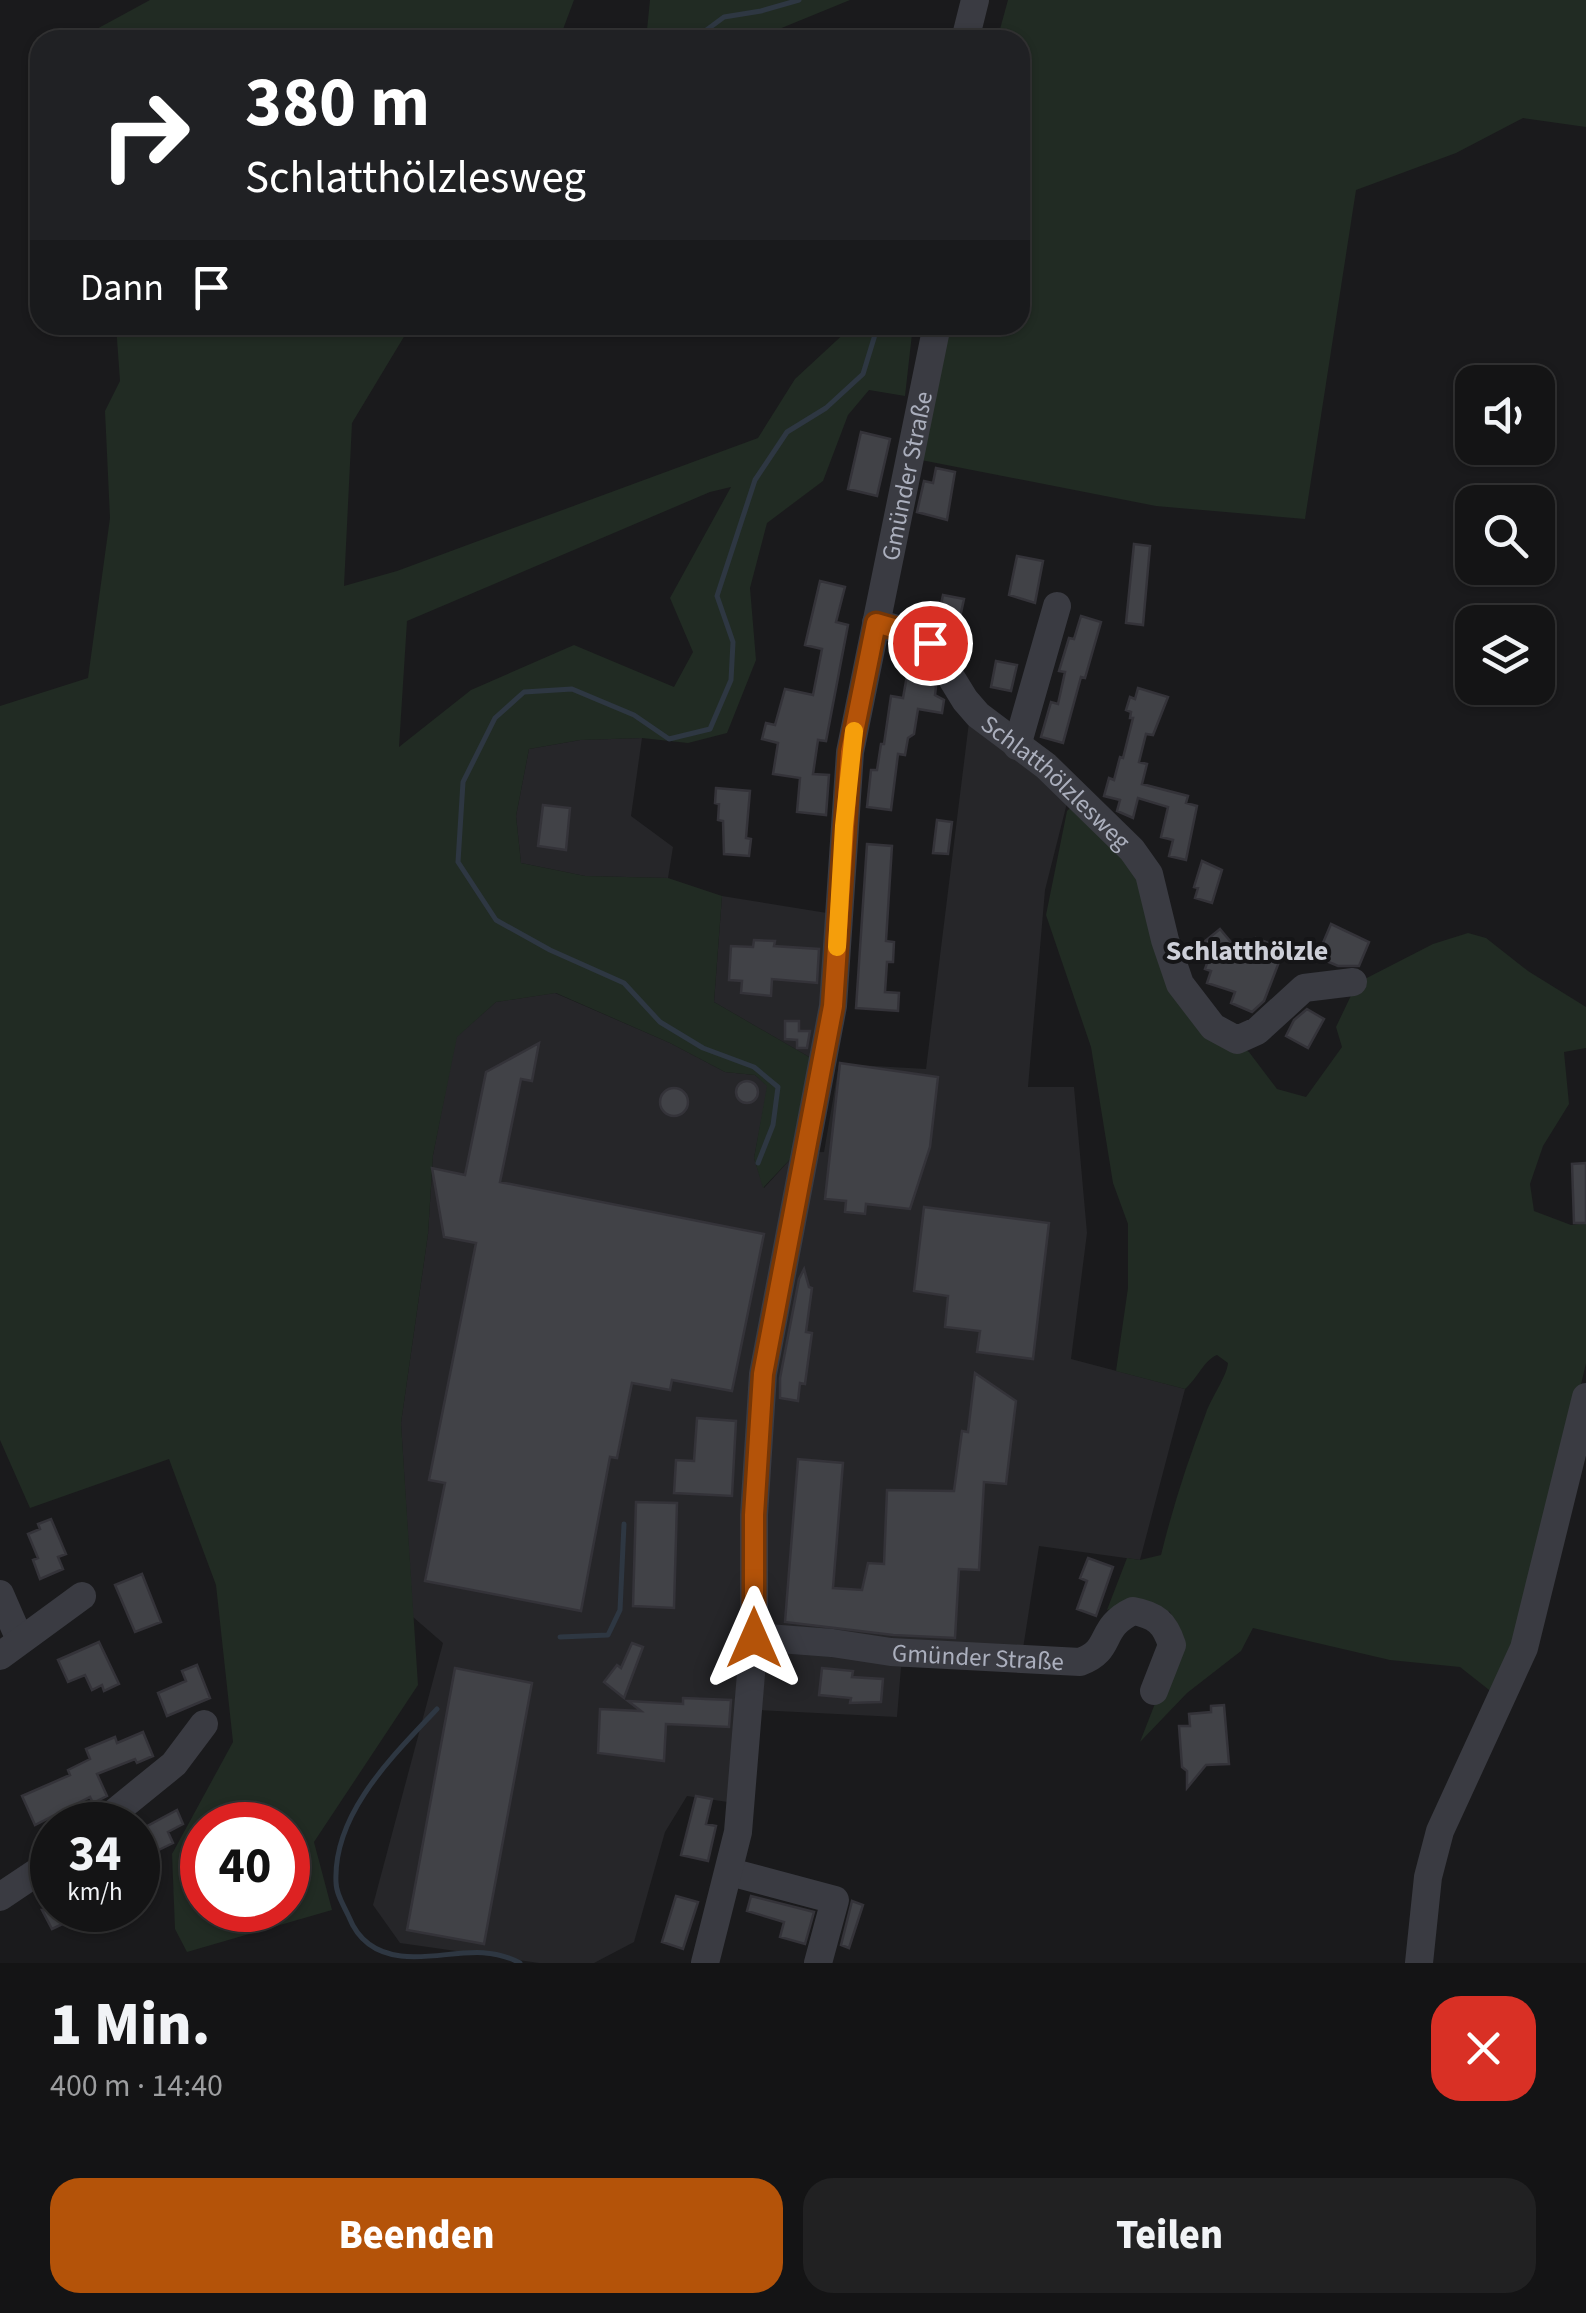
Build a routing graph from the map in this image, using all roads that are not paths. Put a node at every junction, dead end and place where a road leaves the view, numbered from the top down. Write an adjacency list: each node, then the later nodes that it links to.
1 (975, 0): 2 (street)
2 (968, 30)
3 (934, 335): 5 (street, Gmünder Straße)
4 (1057, 606): 6 (street)
5 (876, 623): 6 (street, Schlatthölzlesweg); 11 (street, Gmünder Straße)
6 (1017, 746): 7 (street, Schlatthölzlesweg)
7 (1353, 982)
8 (1586, 1398): 21 (street)
9 (0, 1594): 12 (street)
10 (82, 1596): 12 (street)
11 (754, 1638): 13 (street, Gmünder Straße); 16 (street, Gmünder Straße)
12 (10, 1648)
13 (1154, 1691)
14 (204, 1724): 15 (street)
15 (127, 1802)
16 (730, 1872): 19 (street, Gmünder Straße); 20 (street)
17 (30, 1877): 18 (street)
18 (0, 1897)
19 (705, 1963)
20 (818, 1963)
21 (1419, 1963)

